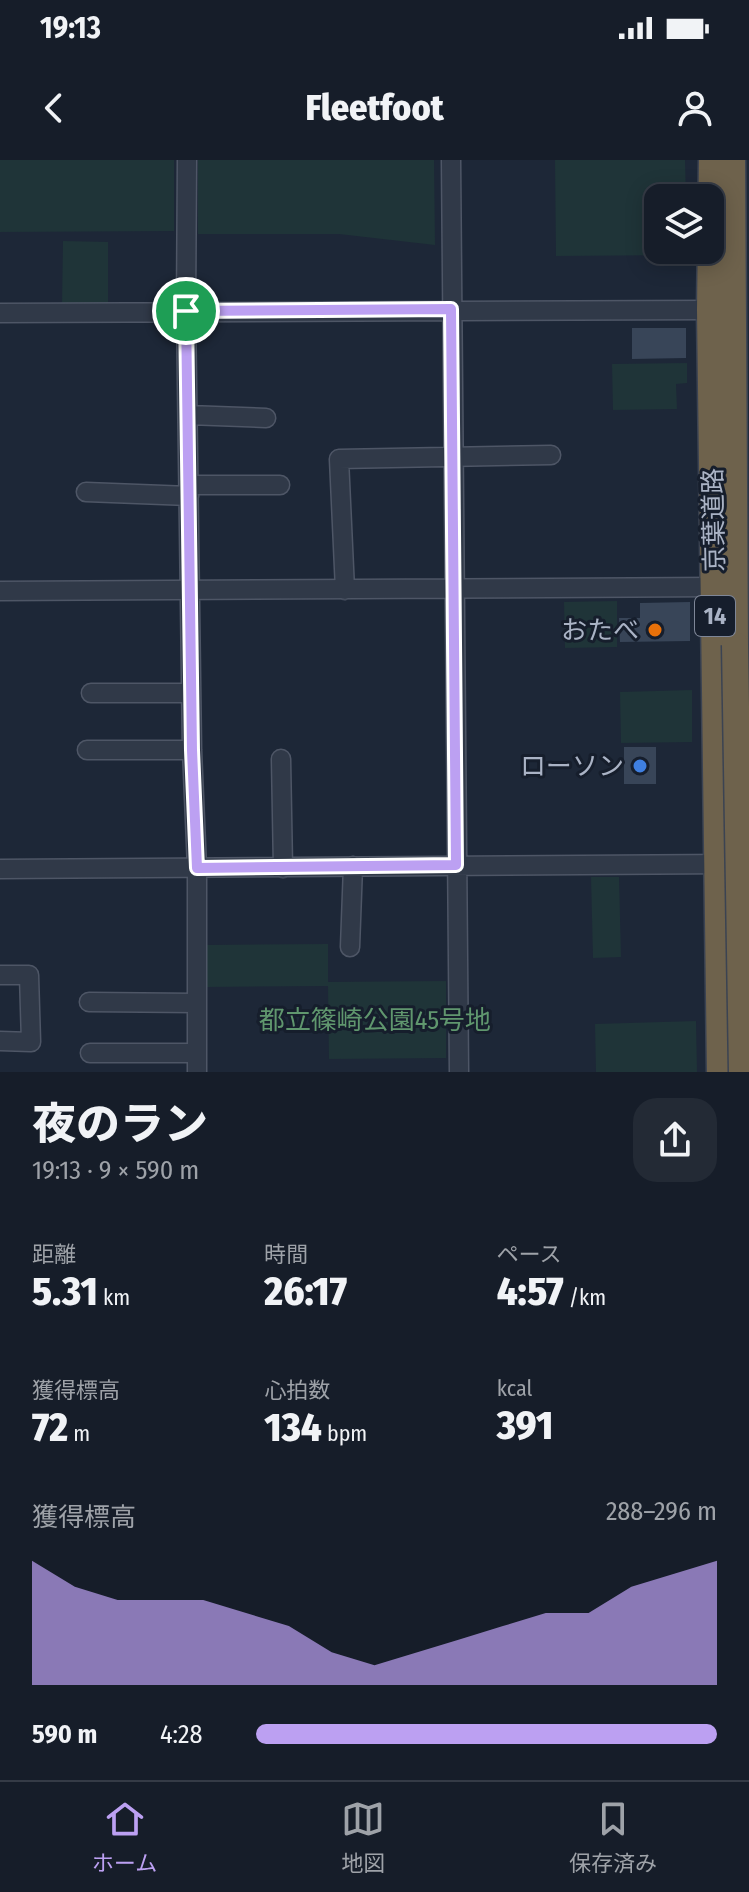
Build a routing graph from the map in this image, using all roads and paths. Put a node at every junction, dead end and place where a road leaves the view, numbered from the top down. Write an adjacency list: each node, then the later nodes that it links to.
1 (187, 160): 7 (street)
2 (451, 160): 5 (street)
3 (712, 160): 6 (highway, 京葉道路 / 14)
4 (732, 160): 43 (highway, bridge)
5 (451, 309): 6 (street); 7 (street); 11 (street)
6 (710, 310): 16 (highway, 京葉道路 / 14)
7 (186, 311): 8 (street); 9 (street)
8 (0, 313)
9 (188, 415): 10 (street); 14 (street)
10 (266, 418)
11 (453, 455): 12 (street); 17 (street); 18 (street)
12 (551, 455)
13 (280, 485): 14 (street)
14 (189, 490): 15 (street); 20 (street)
15 (86, 492)
16 (715, 587): 18 (street); 26 (highway, 京葉道路 / 14)
17 (345, 590): 18 (street); 20 (street)
18 (454, 590): 27 (street)
19 (0, 591): 20 (street)
20 (190, 591): 22 (street)
21 (91, 693): 22 (street)
22 (191, 693): 24 (street)
23 (87, 750): 24 (street)
24 (192, 750): 30 (street)
25 (281, 759): 31 (street)
26 (717, 863): 27 (street); 29 (street); 42 (highway, 京葉道路 / 14)
27 (456, 865): 28 (street); 41 (street)
28 (353, 866): 31 (street); 33 (street)
29 (749, 867)
30 (197, 868): 31 (street); 32 (street); 36 (street)
31 (283, 868)
32 (0, 869)
33 (350, 947)
34 (0, 975): 37 (street)
35 (89, 1002): 36 (street)
36 (195, 1003): 39 (street)
37 (0, 1041)
38 (90, 1053): 39 (street)
39 (196, 1053): 40 (street)
40 (197, 1072)
41 (459, 1072)
42 (720, 1072)
43 (742, 1072)

